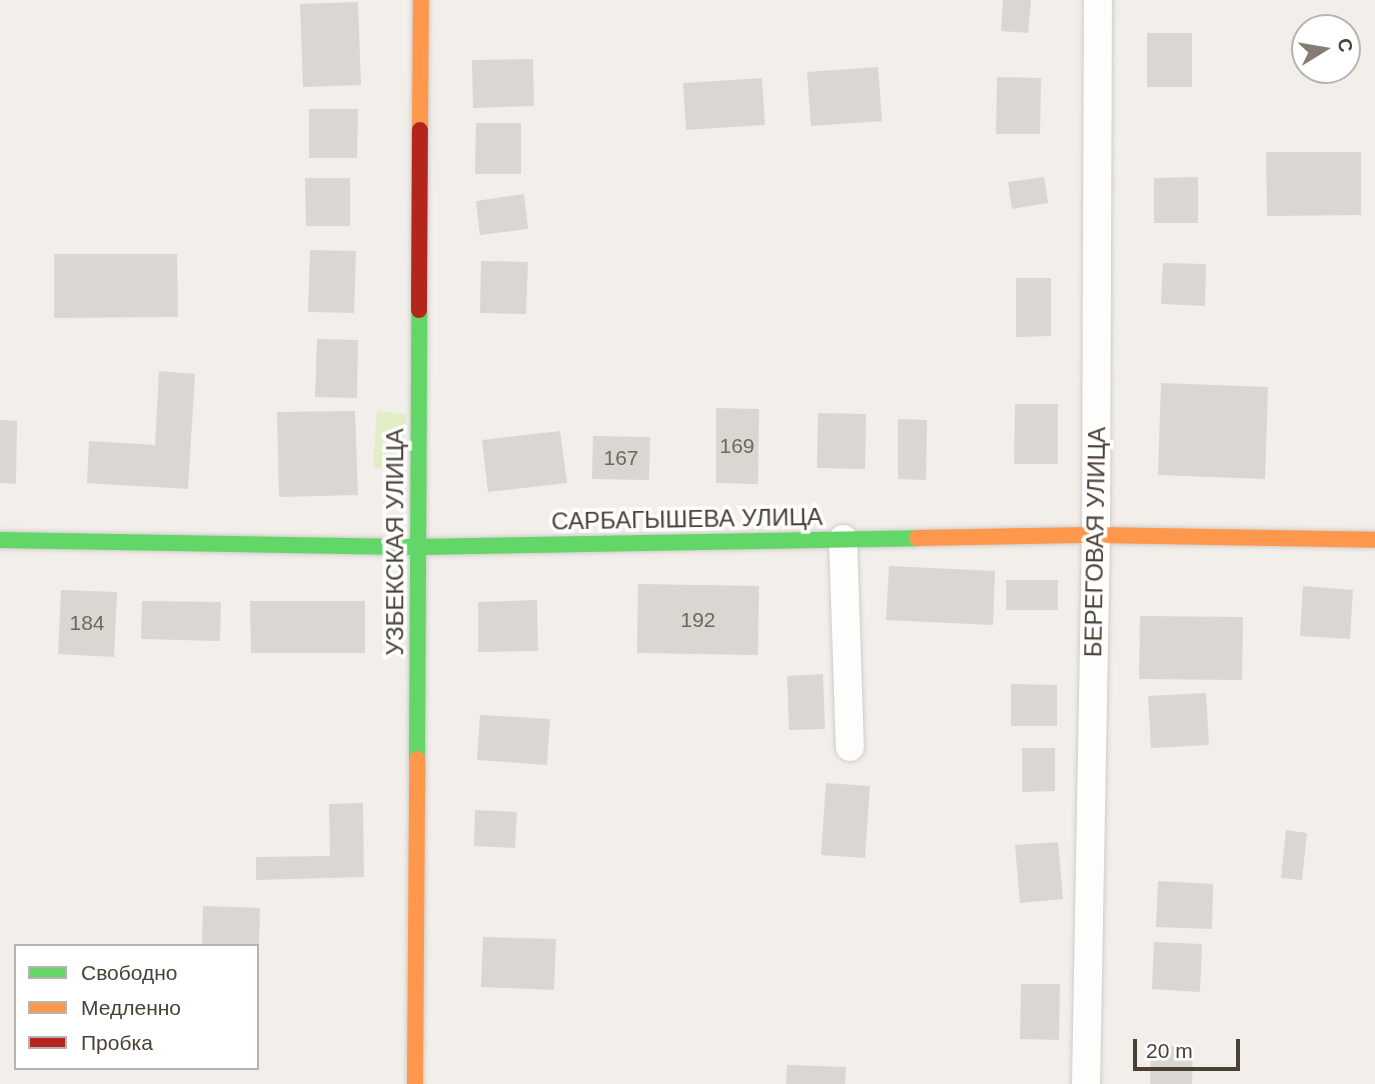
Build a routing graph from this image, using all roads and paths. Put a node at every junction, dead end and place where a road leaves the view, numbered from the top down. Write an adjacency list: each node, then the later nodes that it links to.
1 (421, 0): 7 (street, УЗБЕКСКАЯ УЛИЦА)
2 (1098, 0): 3 (street, БЕРЕГОВАЯ УЛИЦА)
3 (1096, 535): 4 (street, САРБАГЫШЕВА УЛИЦА); 6 (street, САРБАГЫШЕВА УЛИЦА); 10 (street, БЕРЕГОВАЯ УЛИЦА)
4 (843, 539): 7 (street, САРБАГЫШЕВА УЛИЦА); 8 (street)
5 (0, 540): 7 (street, САРБАГЫШЕВА УЛИЦА)
6 (1375, 540)
7 (418, 547): 9 (street, УЗБЕКСКАЯ УЛИЦА)
8 (850, 747)
9 (415, 1084)
10 (1086, 1084)

